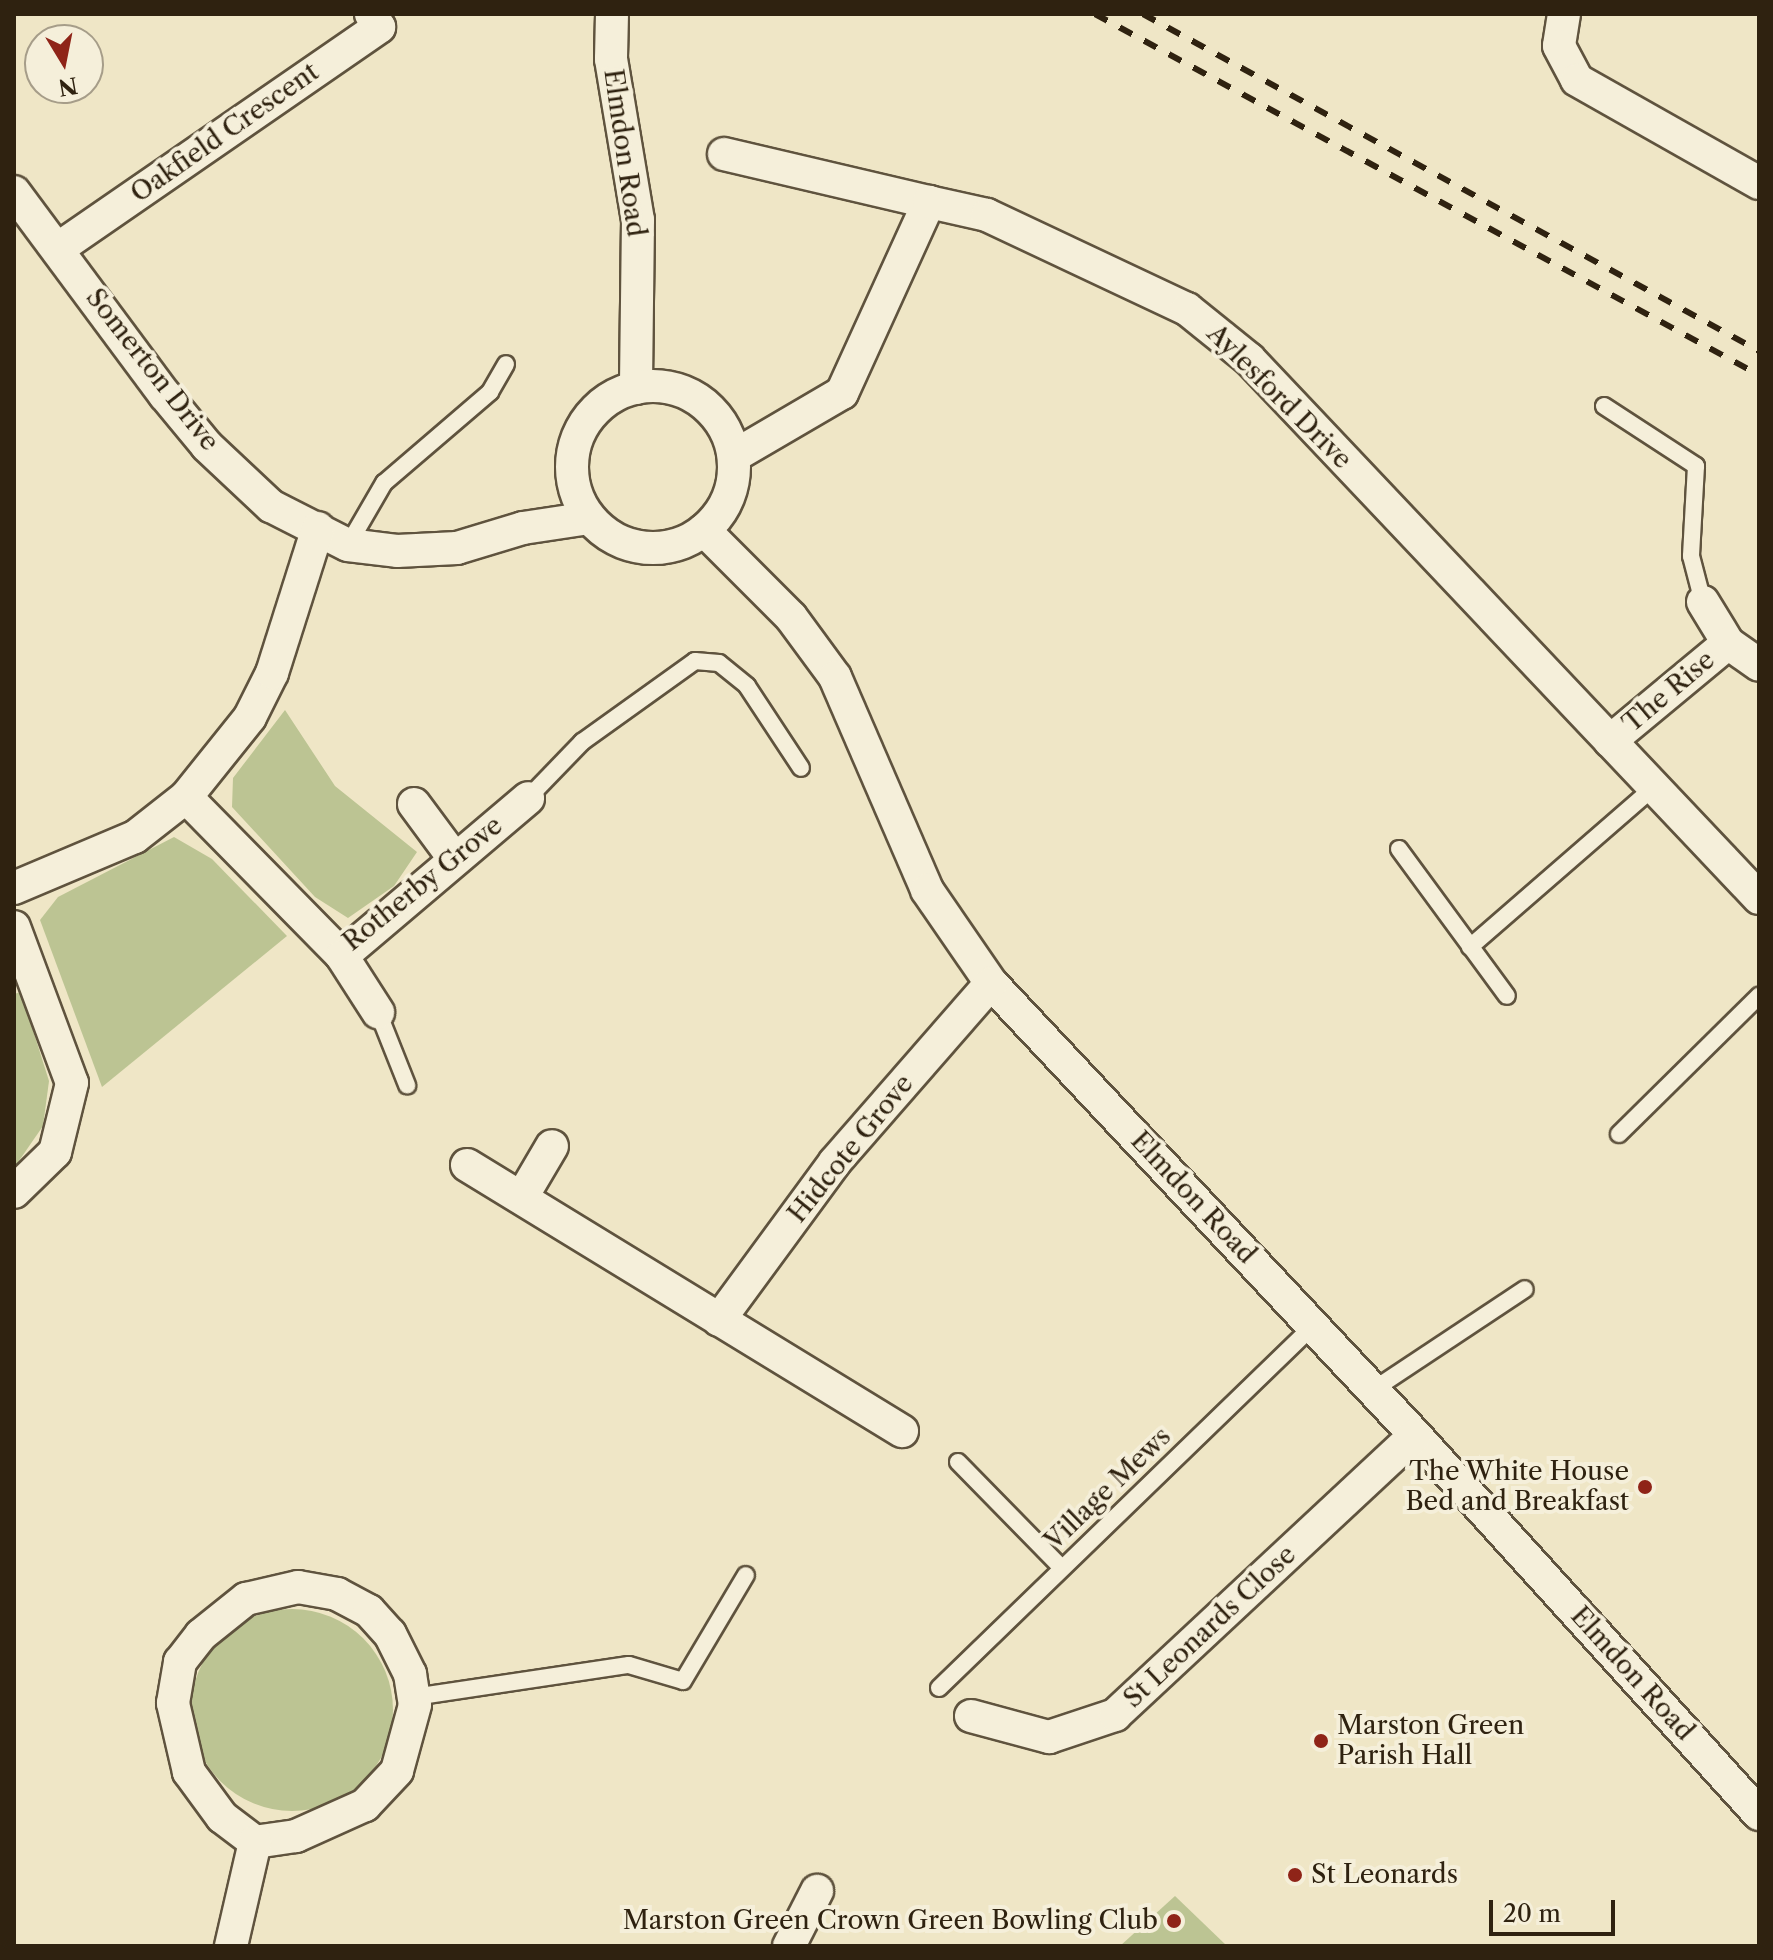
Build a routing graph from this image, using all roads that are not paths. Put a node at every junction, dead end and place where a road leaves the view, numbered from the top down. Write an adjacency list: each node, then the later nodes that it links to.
1 (371, 14): 8 (street, Oakfield Crescent)
2 (612, 14): 10 (street, Elmdon Road)
3 (1564, 14): 5 (street)
4 (724, 154): 7 (street, Aylesford Drive)
5 (1759, 183)
6 (14, 192): 8 (street, Somerton Drive)
7 (929, 202): 12 (street); 20 (street, Aylesford Drive)
8 (59, 248): 14 (street, Somerton Drive)
9 (506, 364): 16 (lane)
10 (636, 388): 12 (street); 13 (street)
11 (1604, 406): 17 (lane)
12 (734, 456): 15 (street)
13 (589, 518): 15 (street); 16 (street, Somerton Drive)
14 (318, 528): 16 (street, Somerton Drive); 23 (street)
15 (704, 530): 33 (street, Elmdon Road)
16 (348, 545)
17 (1703, 602): 18 (street, The Rise)
18 (1728, 643): 19 (street, The Rise); 20 (street, The Rise)
19 (1759, 665)
20 (1610, 741): 22 (street, Aylesford Drive)
21 (801, 768): 24 (lane)
22 (1654, 787): 29 (street, Aylesford Drive); 31 (lane)
23 (186, 797): 28 (street); 32 (street, Rotherby Grove)
24 (528, 798): 27 (street, Rotherby Grove)
25 (414, 804): 27 (street)
26 (1399, 849): 31 (lane)
27 (454, 858): 32 (street, Rotherby Grove)
28 (14, 888)
29 (1759, 898)
30 (14, 927): 41 (street)
31 (1470, 947): 34 (lane)
32 (342, 956): 36 (street)
33 (991, 983): 44 (street, Hidcote Grove); 45 (street, Elmdon Road)
34 (1507, 996)
35 (1759, 996): 38 (lane)
36 (378, 1012): 37 (lane)
37 (407, 1085)
38 (1619, 1134)
39 (552, 1146): 42 (street)
40 (467, 1165): 42 (street)
41 (14, 1192)
42 (522, 1197): 44 (street)
43 (1525, 1289): 46 (lane)
44 (719, 1320): 47 (street)
45 (1313, 1326): 46 (street, Elmdon Road); 50 (lane, Village Mews)
46 (1373, 1390): 48 (street, Elmdon Road)
47 (902, 1431)
48 (1415, 1435): 54 (street, St Leonards Close); 55 (street, Elmdon Road)
49 (958, 1462): 50 (lane)
50 (1061, 1567): 52 (lane, Village Mews)
51 (746, 1575): 53 (lane)
52 (939, 1688)
53 (414, 1697): 56 (street); 56 (street)
54 (971, 1716)
55 (1759, 1814)
56 (255, 1842): 58 (street)
57 (817, 1891): 59 (street)
58 (231, 1946)
59 (789, 1946)

